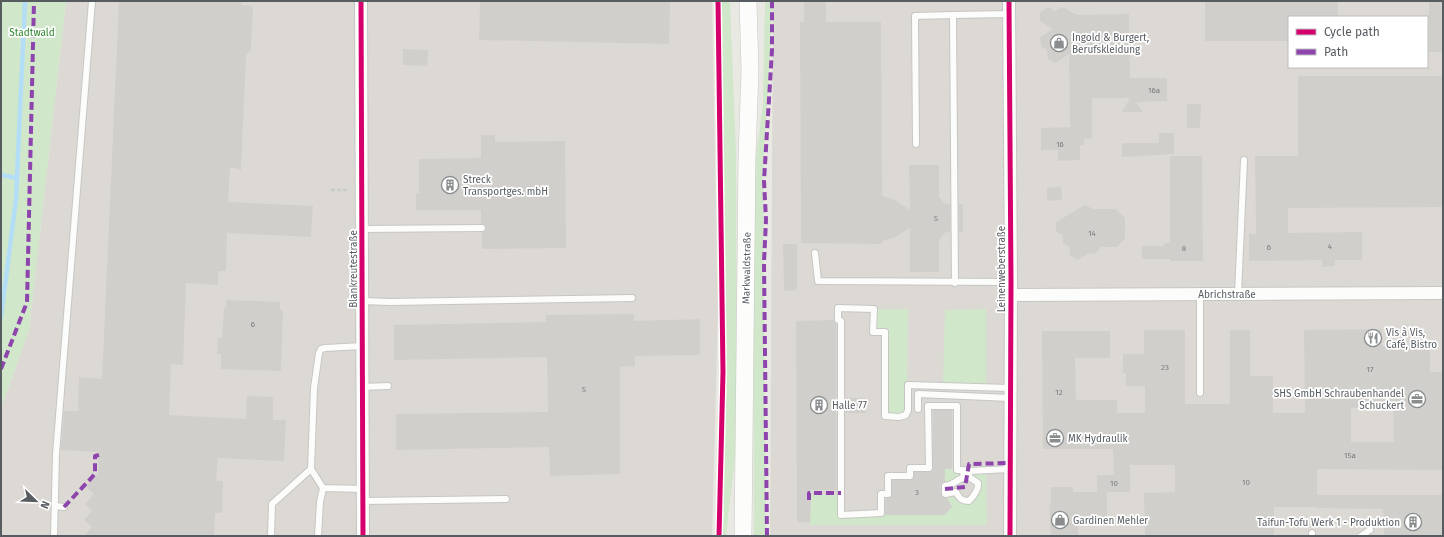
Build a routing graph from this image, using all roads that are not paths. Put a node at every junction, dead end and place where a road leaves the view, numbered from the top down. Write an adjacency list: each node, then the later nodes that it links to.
1 (92, 1): 34 (lane)
2 (361, 1): 10 (street, Blankreutestraße)
3 (748, 1): 41 (main road, Markwaldstraße)
4 (1009, 1): 5 (street, Leinenweberstraße)
5 (1009, 14): 6 (lane); 12 (street, Leinenweberstraße)
6 (953, 15): 7 (lane); 13 (lane)
7 (916, 144)
8 (1244, 160): 16 (lane)
9 (482, 228): 10 (lane)
10 (362, 229): 19 (street, Blankreutestraße)
11 (815, 253): 13 (lane)
12 (1011, 282): 13 (lane); 17 (street, Leinenweberstraße)
13 (955, 283)
14 (1443, 293): 16 (street, Abrichstraße)
15 (1200, 294): 16 (street, Abrichstraße); 17 (street, Abrichstraße); 25 (lane)
16 (1238, 294)
17 (1011, 295): 24 (street, Leinenweberstraße)
18 (632, 298): 19 (lane)
19 (362, 301): 20 (street, Blankreutestraße)
20 (362, 346): 23 (street, Blankreutestraße); 28 (lane)
21 (918, 385): 24 (lane); 26 (lane); 29 (lane)
22 (388, 386): 23 (lane)
23 (362, 387): 31 (street, Blankreutestraße)
24 (1010, 393): 26 (lane); 29 (street, Leinenweberstraße)
25 (1200, 393)
26 (918, 394): 27 (lane)
27 (918, 409)
28 (311, 469): 30 (lane); 38 (lane)
29 (1010, 469): 42 (street, Leinenweberstraße)
30 (323, 488): 31 (lane); 39 (lane)
31 (364, 488): 33 (street, Blankreutestraße)
32 (506, 499): 33 (lane)
33 (364, 501): 40 (street, Blankreutestraße)
34 (55, 506): 35 (lane); 37 (lane)
35 (64, 507)
36 (1370, 530): 43 (lane)
37 (54, 536)
38 (271, 536)
39 (318, 536)
40 (364, 536)
41 (742, 536)
42 (1010, 536)
43 (1361, 536)

